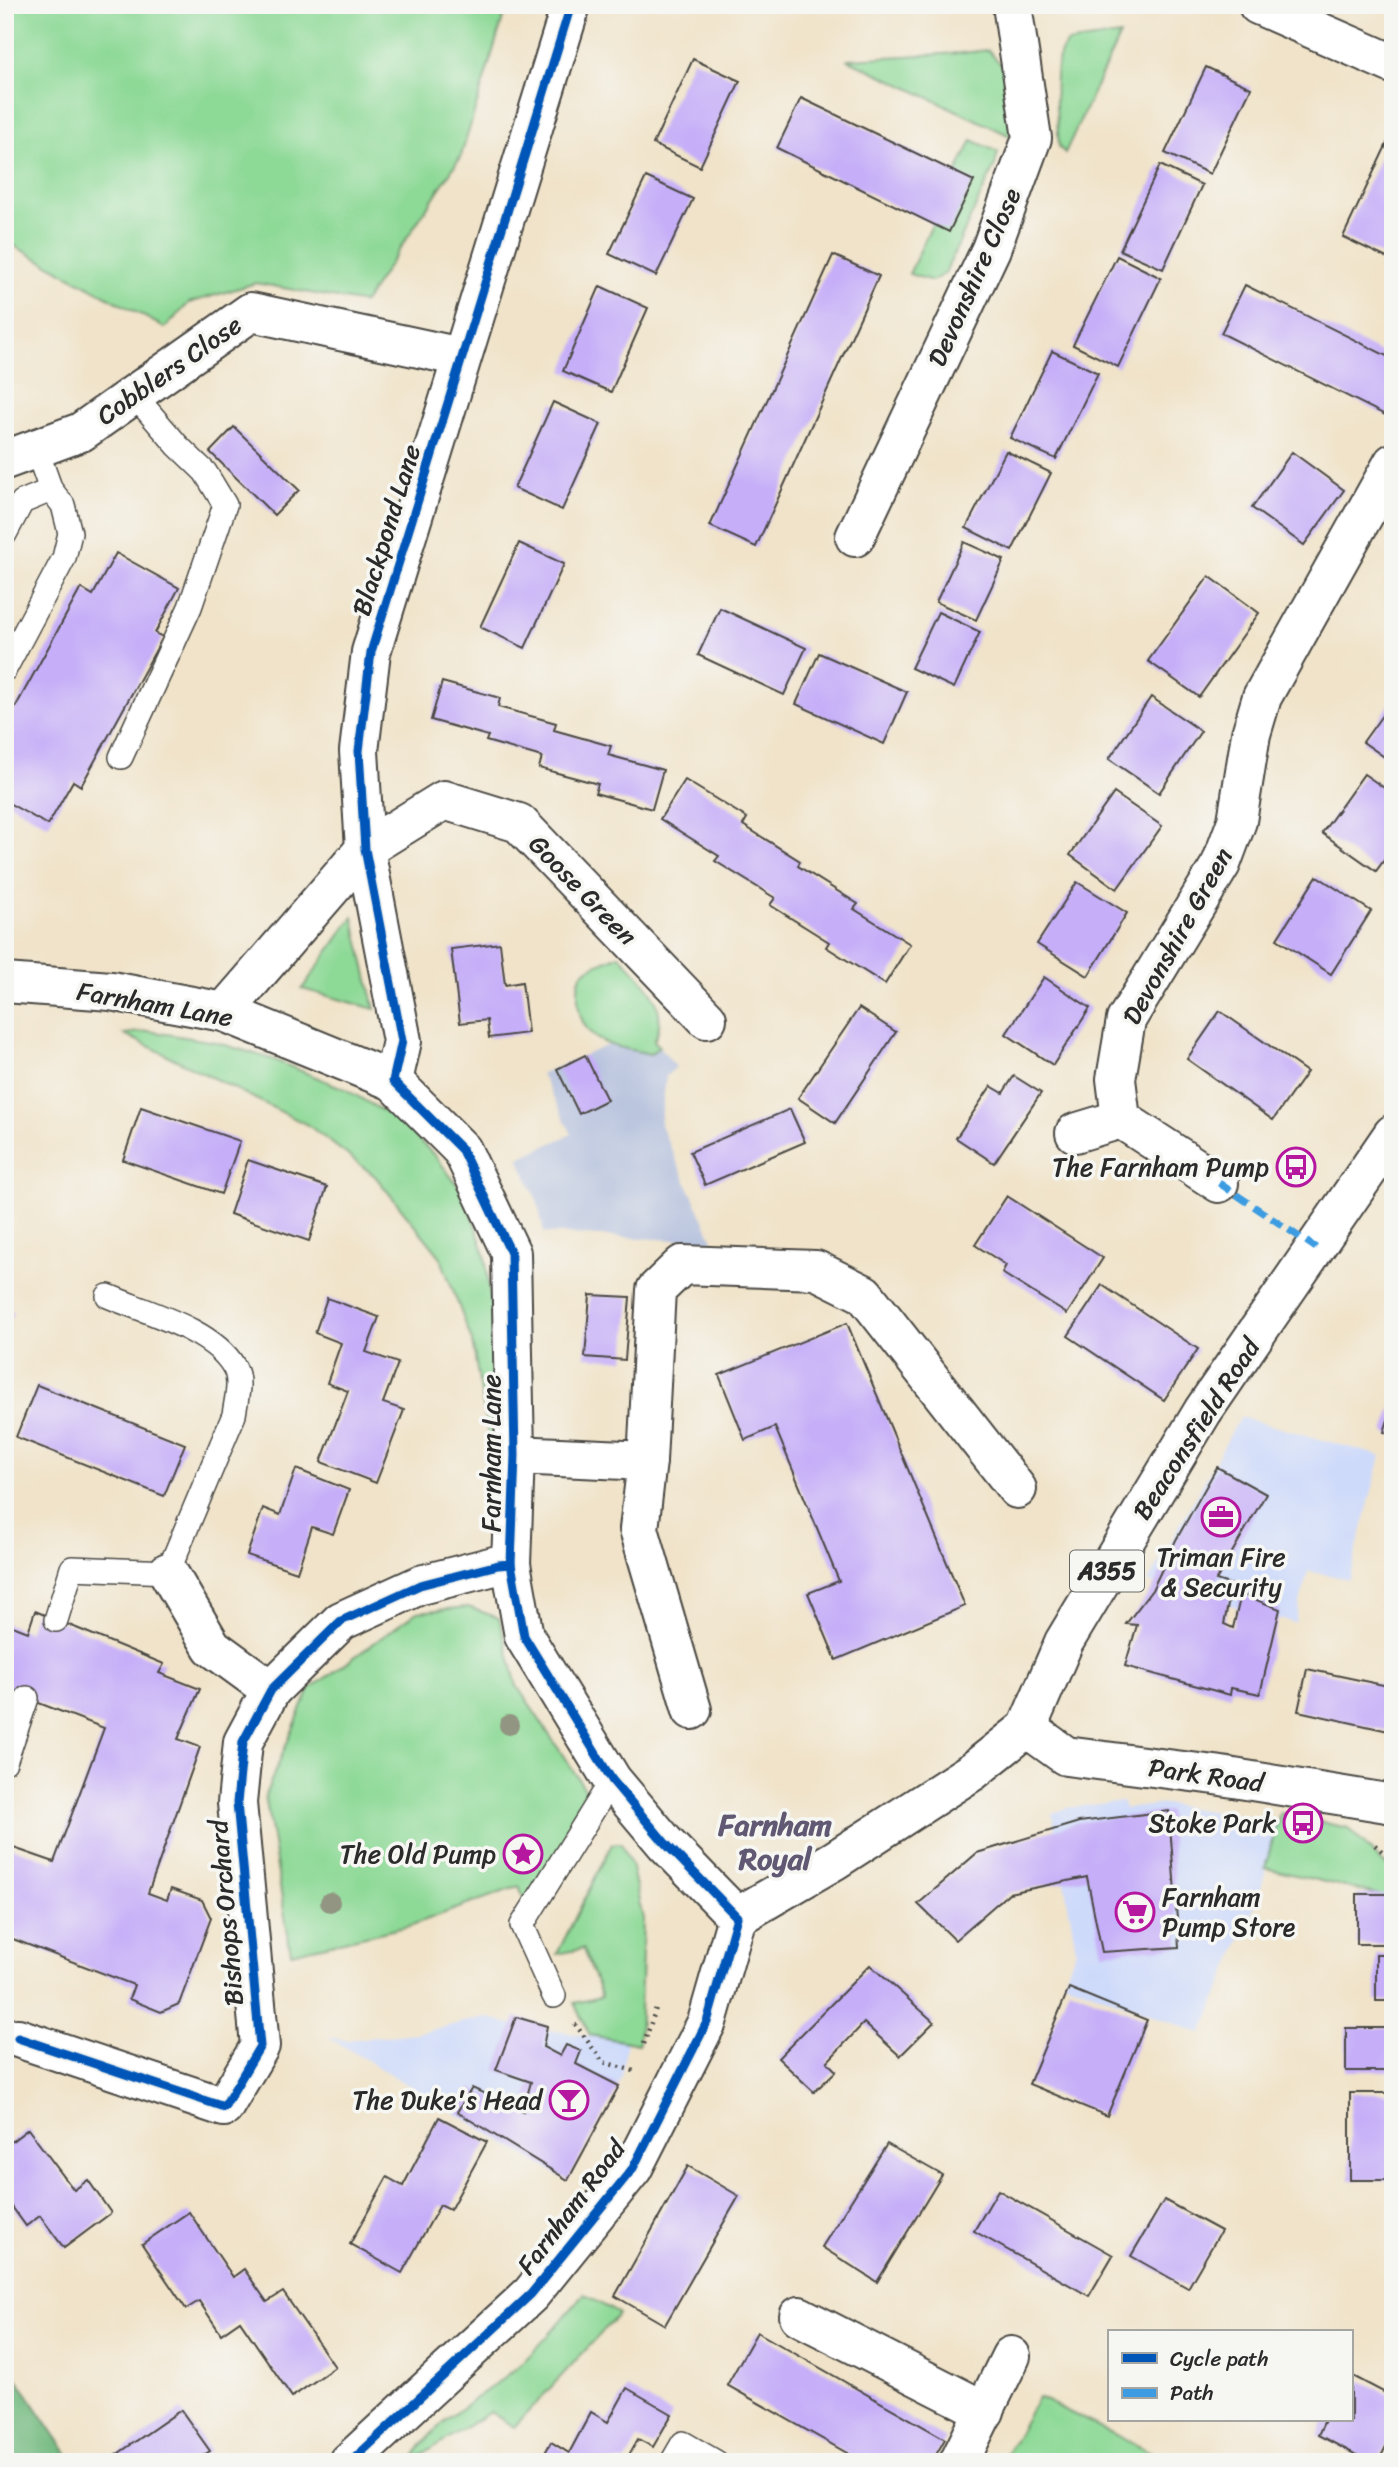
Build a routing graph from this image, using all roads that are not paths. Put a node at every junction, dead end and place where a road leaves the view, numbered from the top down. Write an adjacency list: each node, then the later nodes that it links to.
1 (571, 5): 5 (street, Blackpond Lane)
2 (1012, 5): 11 (street, Devonshire Close)
3 (1258, 5): 4 (street)
4 (1393, 64)
5 (461, 357): 6 (street, Cobblers Close); 14 (street, Blackpond Lane)
6 (134, 395): 7 (street, Cobblers Close); 13 (lane)
7 (21, 454): 9 (lane)
8 (1393, 463): 19 (street, Devonshire Green)
9 (51, 490): 10 (lane); 12 (lane)
10 (5, 534)
11 (855, 537)
12 (5, 669)
13 (121, 757)
14 (365, 849): 16 (street); 17 (street, Goose Green); 18 (street, Blackpond Lane)
15 (5, 983): 16 (street, Farnham Lane)
16 (225, 1012): 18 (street, Farnham Lane)
17 (707, 1019)
18 (393, 1081): 24 (street, Farnham Lane)
19 (1121, 1119): 20 (street); 22 (street)
20 (1076, 1133)
21 (1393, 1135): 33 (street, Beaconsfield Road / A355)
22 (1219, 1183)
23 (108, 1296): 28 (lane)
24 (515, 1455): 25 (street); 27 (street, Farnham Lane)
25 (647, 1461): 26 (street); 32 (street)
26 (1017, 1489)
27 (511, 1564): 30 (street, Bishops Orchard); 35 (street, Farnham Lane)
28 (168, 1572): 29 (lane); 30 (street)
29 (56, 1620)
30 (271, 1690): 39 (street, Bishops Orchard)
31 (27, 1698): 34 (lane)
32 (692, 1710)
33 (1027, 1728): 36 (street, Park Road); 37 (street, Beaconsfield Road / A355)
34 (5, 1762)
35 (612, 1780): 37 (street, Farnham Lane); 38 (lane)
36 (1393, 1804)
37 (737, 1917): 43 (street, Farnham Road)
38 (554, 1996)
39 (18, 2038)
40 (799, 2316): 42 (street)
41 (1011, 2356): 42 (street)
42 (985, 2411): 46 (street)
43 (353, 2460)
44 (672, 2462): 45 (lane)
45 (716, 2462)
46 (958, 2462)

